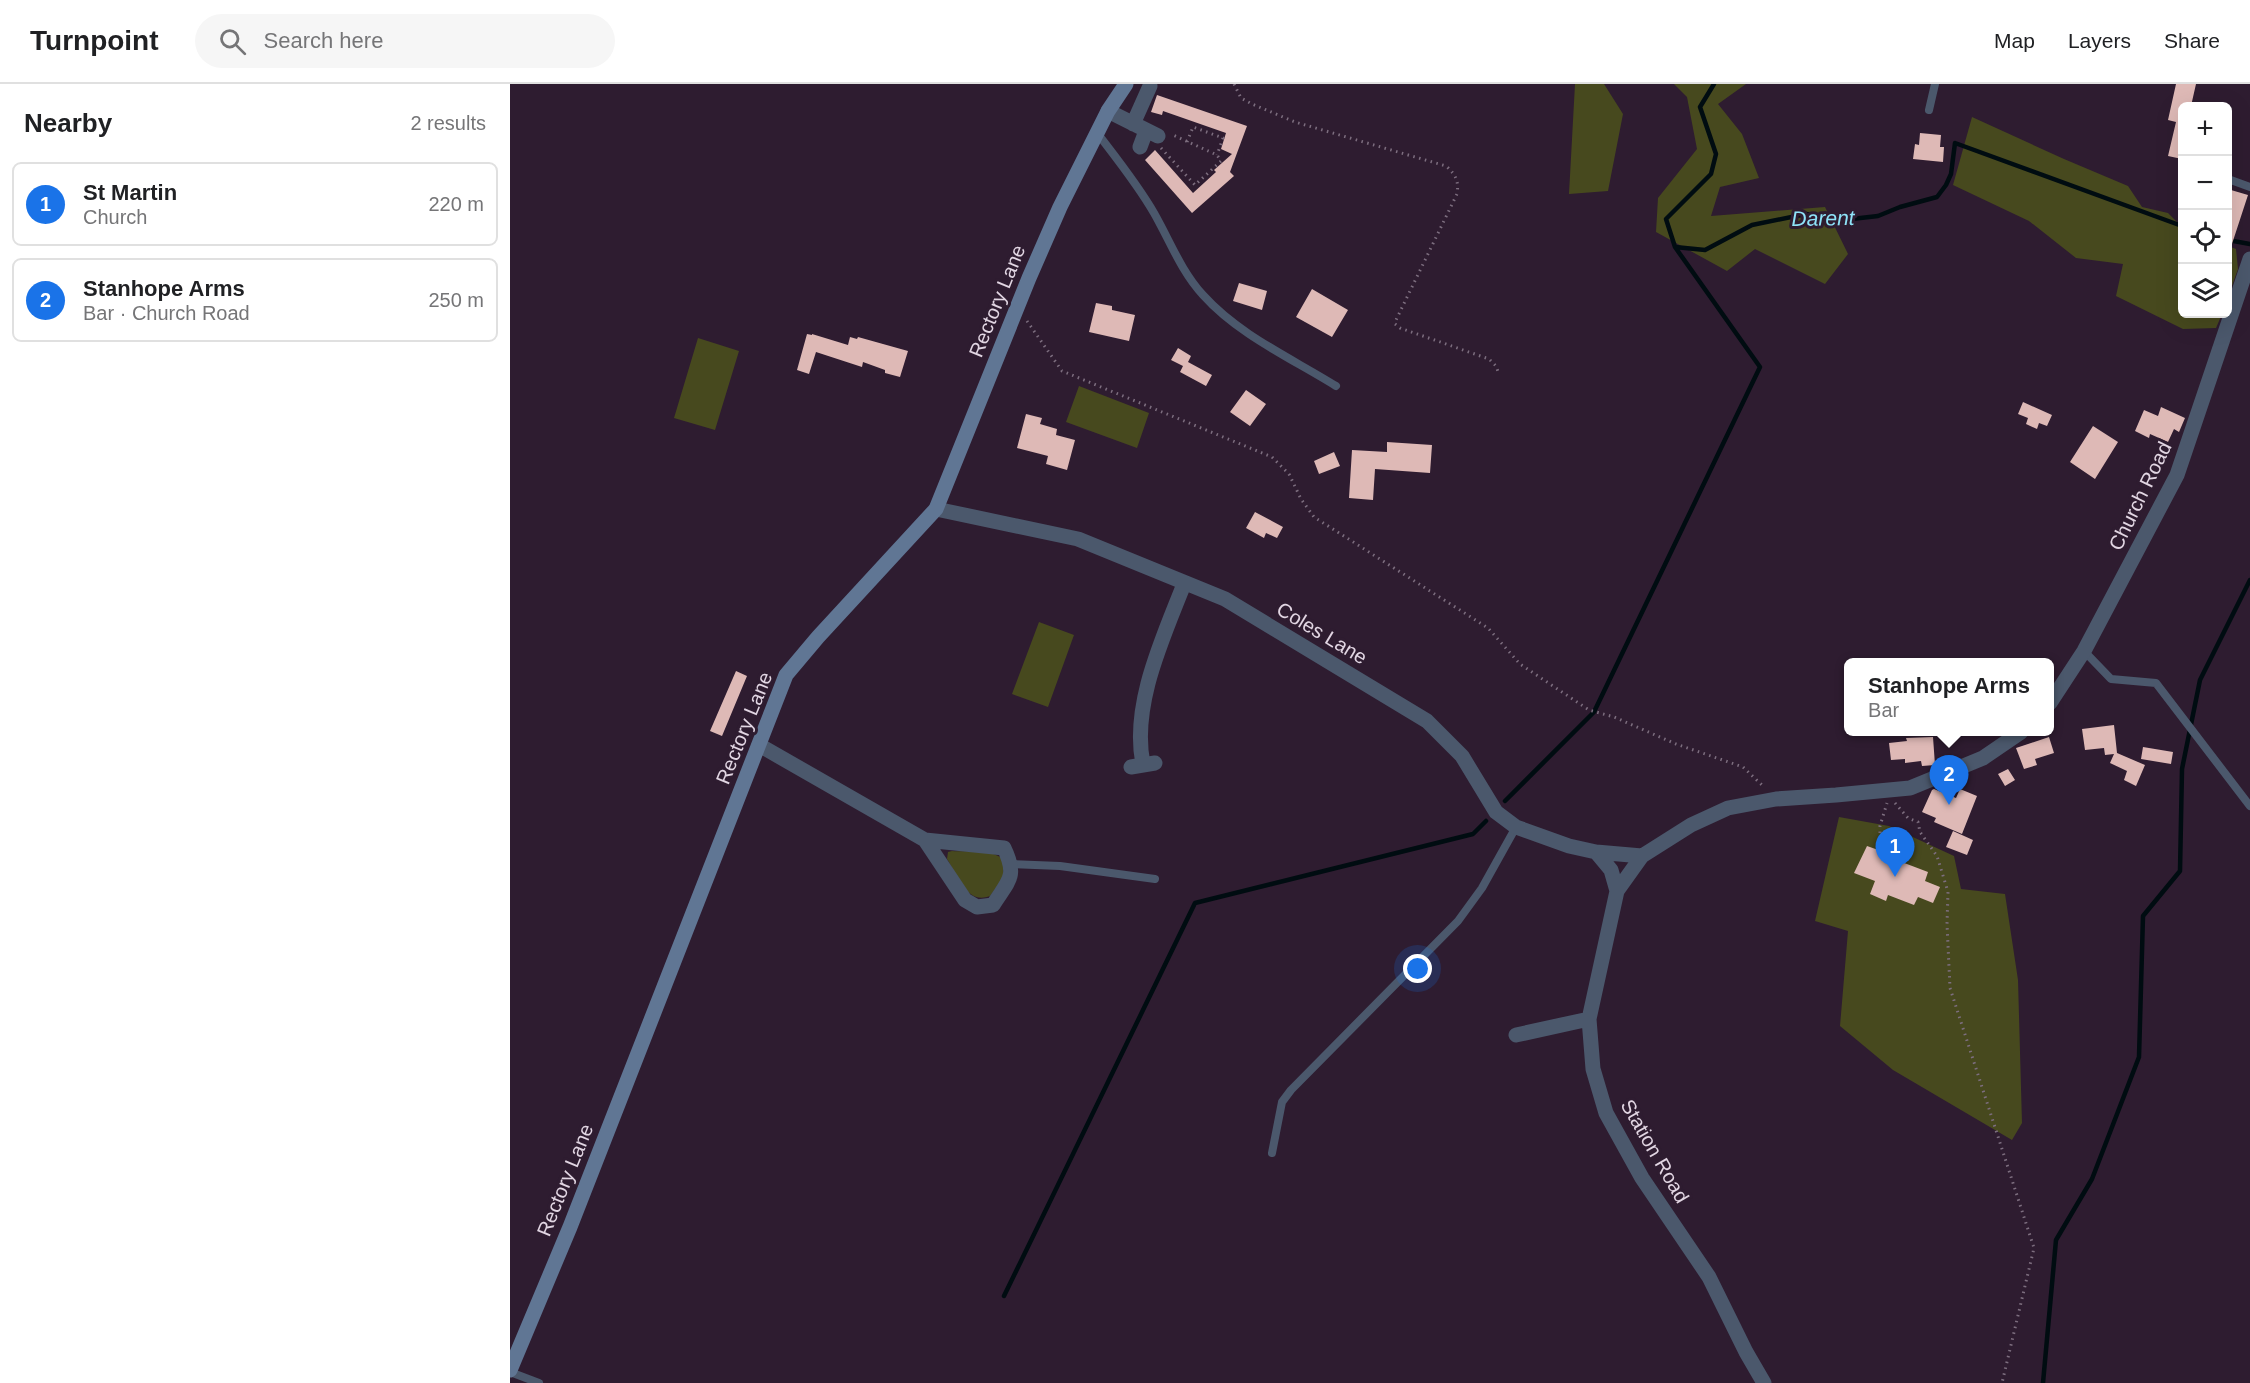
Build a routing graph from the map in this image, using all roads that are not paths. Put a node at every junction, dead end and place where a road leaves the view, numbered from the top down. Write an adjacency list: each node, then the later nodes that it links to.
1 (1126, 84): 5 (street, Rectory Lane)
2 (1935, 84): 4 (lane)
3 (1150, 86): 6 (street)
4 (1929, 110)
5 (1108, 111): 6 (street); 7 (street, Rectory Lane)
6 (1153, 133): 8 (street)
7 (1098, 134): 12 (lane); 13 (street, Rectory Lane)
8 (1140, 147)
9 (2232, 181): 10 (lane)
10 (2250, 188)
11 (2250, 259): 15 (street, Church Road)
12 (1336, 386)
13 (936, 509): 14 (street, Coles Lane); 18 (street, Rectory Lane)
14 (1184, 584): 19 (street); 21 (street, Coles Lane)
15 (2084, 651): 16 (street, Church Road); 20 (lane)
16 (2054, 696)
17 (2015, 736): 24 (street)
18 (759, 745): 22 (street); 31 (street, Rectory Lane)
19 (1143, 765)
20 (2250, 806)
21 (1516, 827): 23 (street, Coles Lane); 30 (lane)
22 (925, 840): 25 (street); 25 (street)
23 (1596, 852): 24 (street, Coles Lane); 27 (street)
24 (1642, 856): 27 (street, Station Road)
25 (1012, 864): 26 (lane)
26 (1155, 879)
27 (1617, 891): 28 (street, Station Road)
28 (1588, 1019): 29 (street); 33 (street, Station Road)
29 (1516, 1035)
30 (1272, 1153)
31 (510, 1371): 32 (lane)
32 (539, 1383)
33 (1764, 1383)

